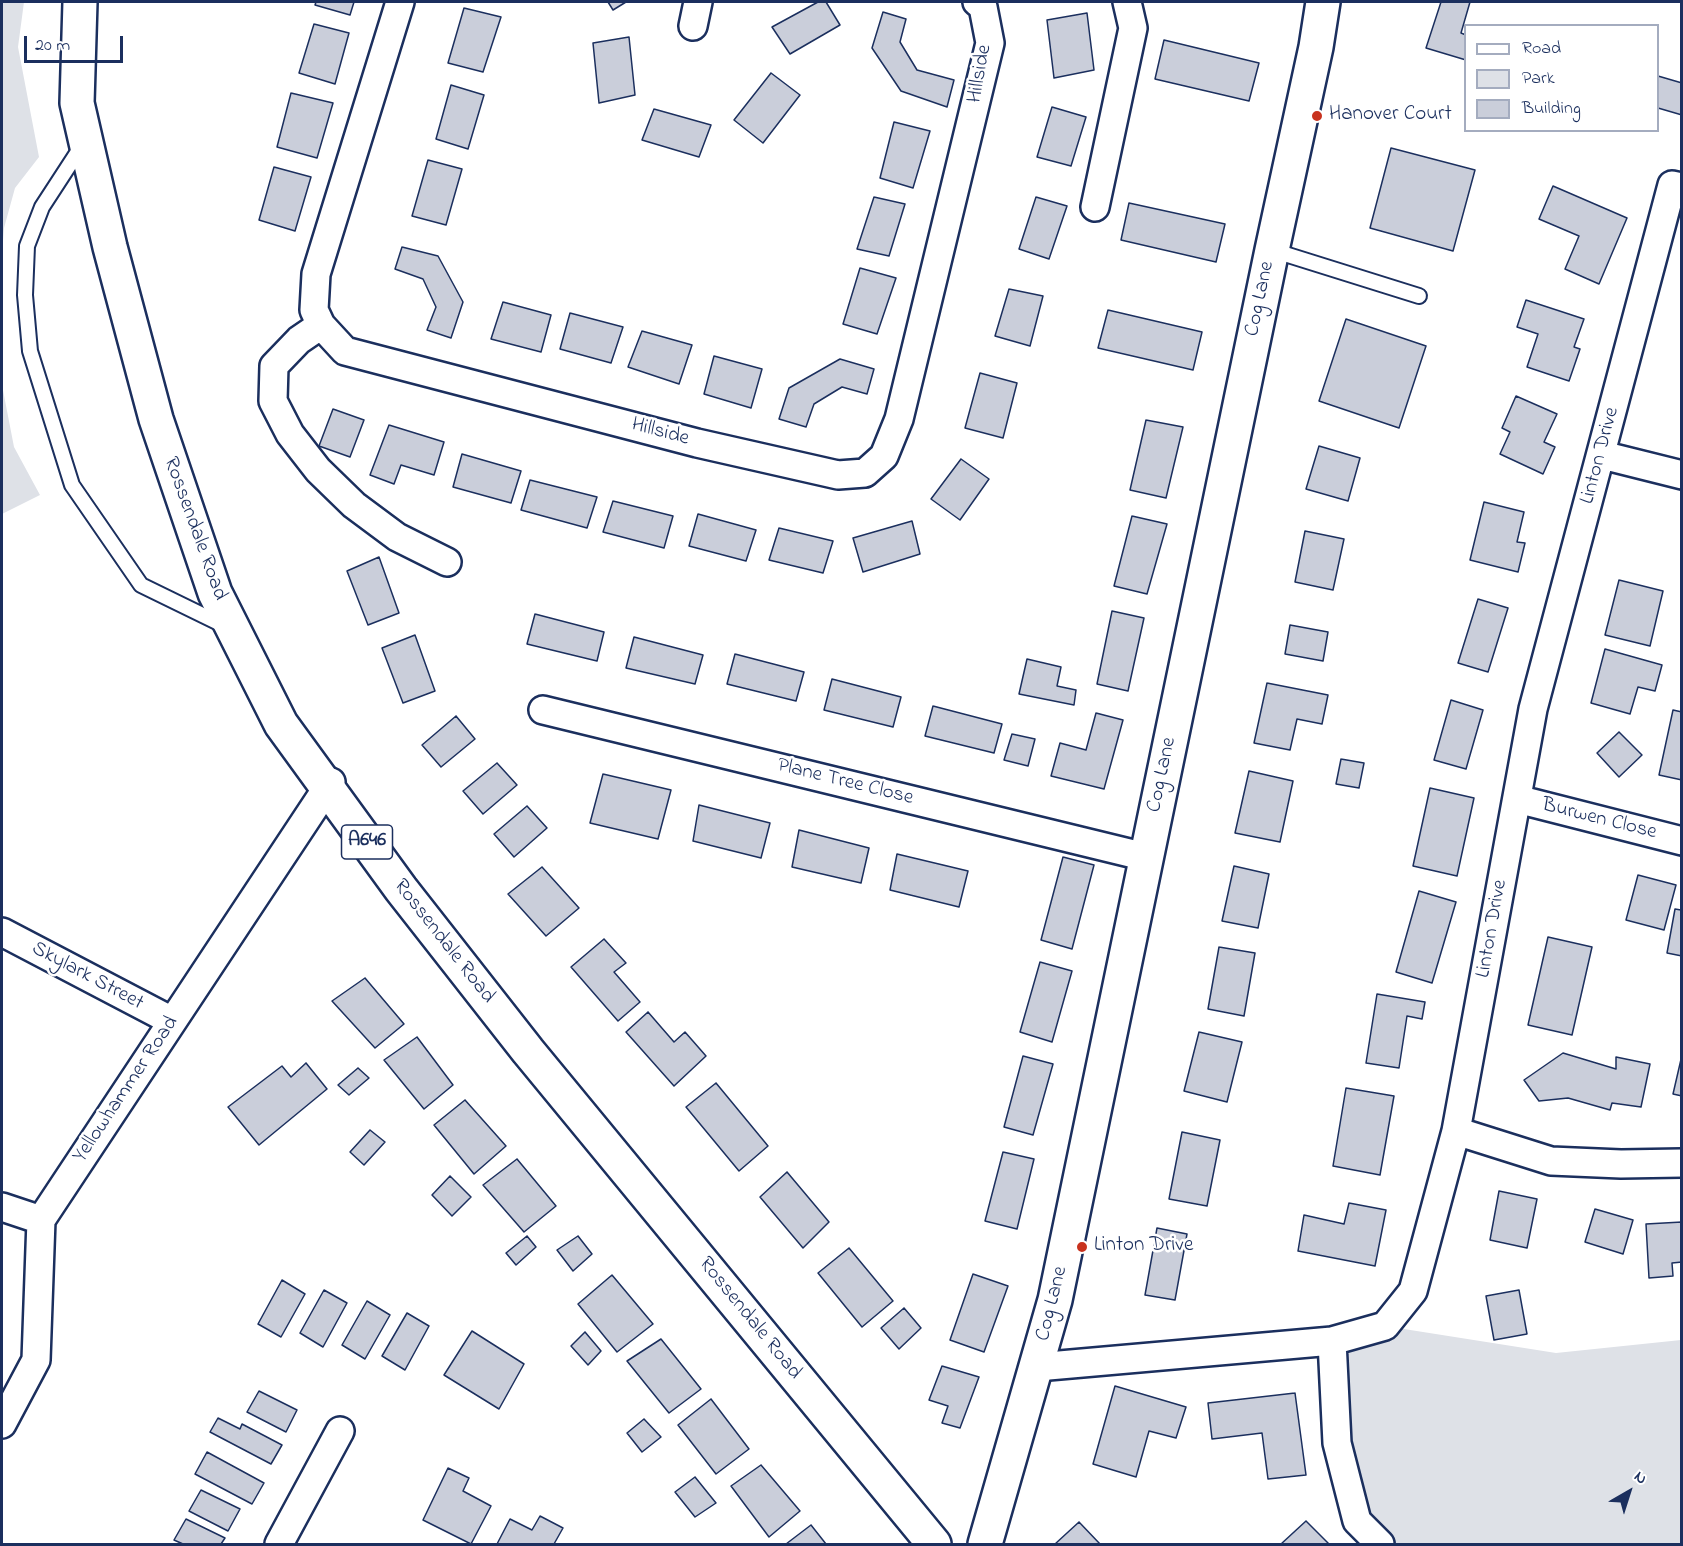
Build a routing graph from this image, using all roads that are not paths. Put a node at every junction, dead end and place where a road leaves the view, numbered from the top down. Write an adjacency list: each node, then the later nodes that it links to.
1 (80, 2): 6 (main road, Rossendale Road / A646)
2 (400, 2): 11 (street)
3 (1127, 2): 8 (street)
4 (1323, 2): 9 (main road, Cog Lane)
5 (985, 3): 11 (street, Hillside)
6 (86, 139): 15 (main road, Rossendale Road / A646); 15 (lane)
7 (1677, 186): 12 (street, Linton Drive)
8 (1095, 207)
9 (1272, 250): 10 (lane); 20 (main road, Cog Lane)
10 (1419, 296)
11 (321, 325): 14 (street)
12 (1602, 455): 13 (street); 18 (street, Linton Drive)
13 (1682, 476)
14 (447, 562)
15 (234, 631): 17 (main road, Rossendale Road / A646)
16 (543, 710): 20 (street, Plane Tree Close)
17 (329, 785): 22 (street, Yellowhammer Road); 32 (main road, Rossendale Road / A646)
18 (1516, 799): 19 (street, Burwen Close); 23 (street, Linton Drive)
19 (1682, 841)
20 (1146, 857): 28 (main road, Cog Lane)
21 (2, 932): 22 (street, Skylark Street)
22 (172, 1021): 26 (street, Yellowhammer Road)
23 (1456, 1131): 24 (street); 27 (street, Linton Drive)
24 (1682, 1163)
25 (2, 1208): 26 (street)
26 (41, 1220): 29 (street)
27 (1332, 1341): 28 (street, Linton Drive); 34 (street)
28 (1037, 1366): 33 (main road, Cog Lane)
29 (2, 1424)
30 (340, 1431): 31 (street)
31 (283, 1543)
32 (934, 1545)
33 (985, 1545)
34 (1380, 1545)

